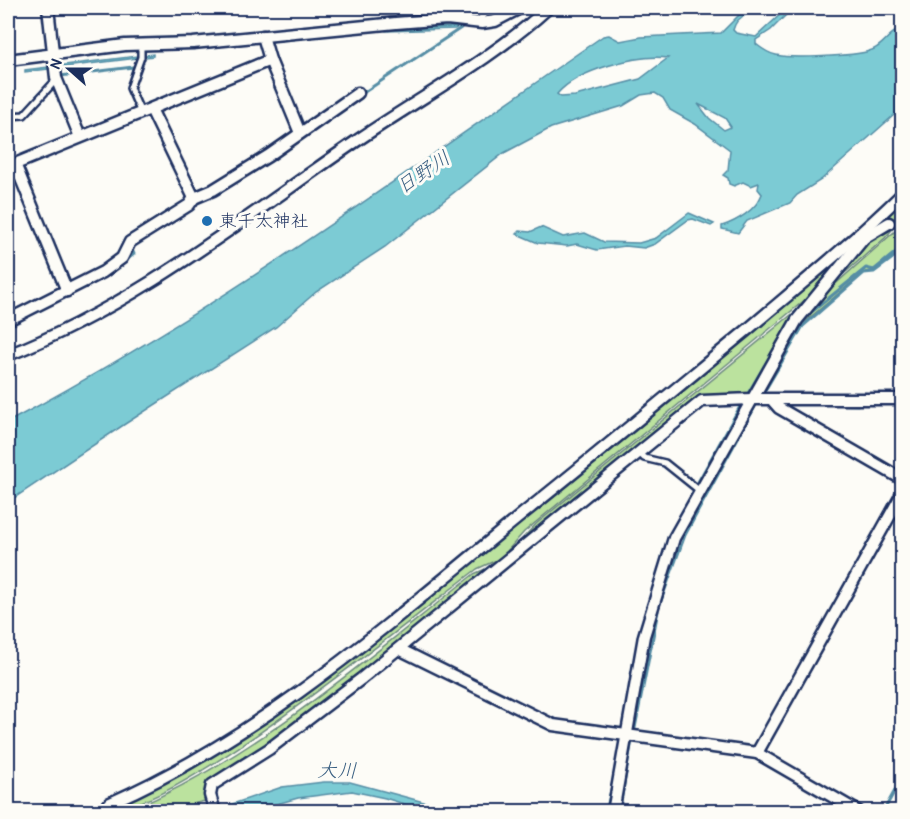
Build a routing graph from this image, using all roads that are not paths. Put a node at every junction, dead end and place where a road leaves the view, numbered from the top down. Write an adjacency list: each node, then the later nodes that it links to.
1 (48, 8): 11 (street)
2 (492, 8): 6 (lane)
3 (520, 8): 6 (street)
4 (548, 8): 24 (street)
5 (446, 13): 6 (street); 7 (street)
6 (467, 23)
7 (264, 40): 8 (street); 10 (street)
8 (141, 52): 11 (street); 13 (lane)
9 (8, 60): 11 (street)
10 (270, 60): 13 (street); 15 (street)
11 (55, 67): 14 (lane); 16 (street)
12 (358, 93): 15 (street)
13 (146, 111): 16 (street); 19 (street)
14 (8, 116)
15 (300, 133): 19 (street)
16 (80, 136): 17 (street)
17 (11, 165): 22 (street)
18 (903, 194): 21 (street)
19 (194, 198): 22 (street)
20 (890, 223): 21 (street)
21 (863, 236): 25 (street); 36 (street)
22 (67, 291): 23 (street)
23 (8, 320)
24 (8, 355)
25 (751, 399): 27 (street); 28 (street); 30 (street)
26 (903, 399): 27 (street)
27 (772, 400): 29 (street)
28 (640, 454): 30 (lane); 32 (street)
29 (903, 479)
30 (700, 491): 33 (street)
31 (903, 494): 34 (street)
32 (399, 649): 33 (street); 35 (street)
33 (627, 737): 34 (street); 37 (street)
34 (757, 753): 38 (street)
35 (214, 808)
36 (102, 812)
37 (613, 812)
38 (859, 812)

